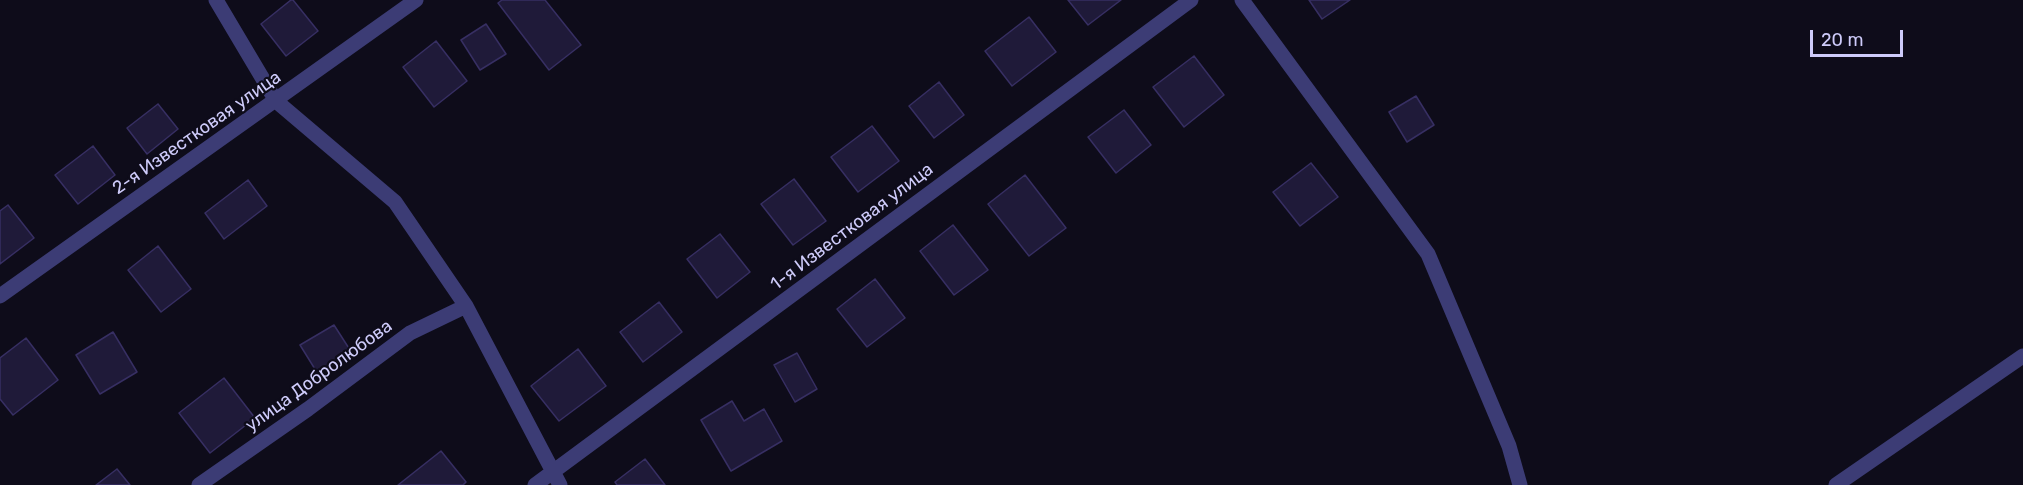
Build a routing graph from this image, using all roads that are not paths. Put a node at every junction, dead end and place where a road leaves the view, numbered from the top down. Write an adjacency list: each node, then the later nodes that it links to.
1 (216, 0): 5 (street)
2 (416, 0): 5 (street, 2-я Известковая улица)
3 (1191, 0): 9 (street, 1-я Известковая улица)
4 (1242, 0): 12 (street)
5 (276, 101): 6 (street, 2-я Известковая улица); 7 (street)
6 (0, 296)
7 (466, 306): 9 (street); 10 (street, улица Добролюбова)
8 (2023, 356): 13 (street)
9 (557, 479): 11 (street, 1-я Известковая улица)
10 (199, 485)
11 (536, 485)
12 (1520, 485)
13 (1836, 485)

